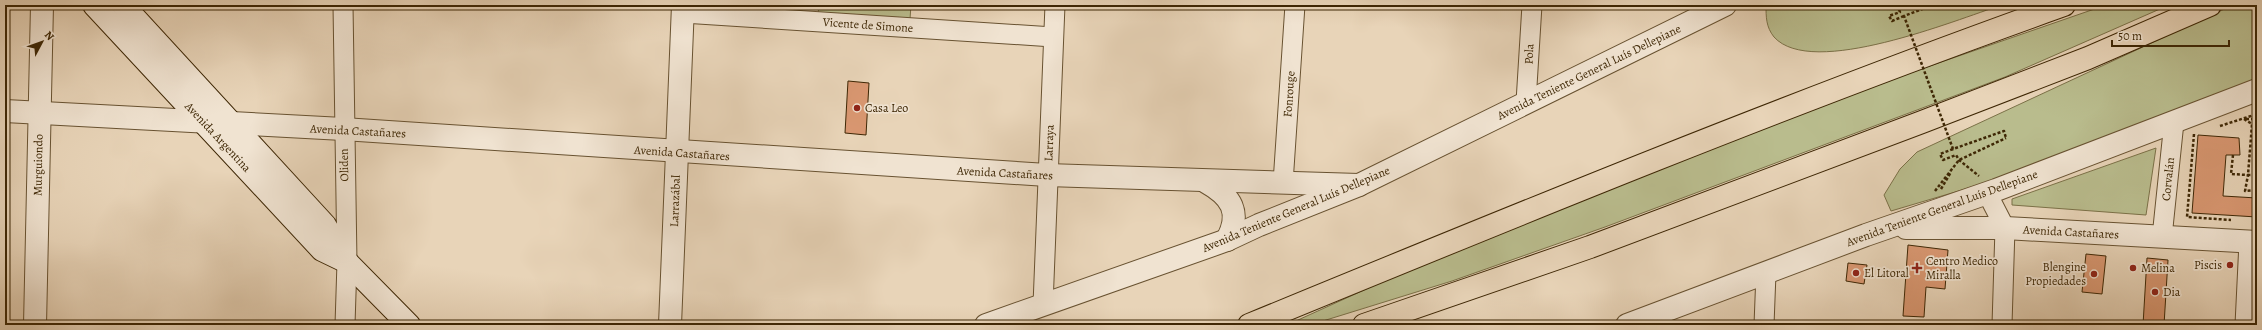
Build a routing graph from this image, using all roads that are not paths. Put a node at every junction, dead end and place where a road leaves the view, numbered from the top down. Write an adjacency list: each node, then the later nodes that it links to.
1 (42, 5): 16 (street, Murguiondo)
2 (94, 5): 17 (street, Avenida Argentina)
3 (123, 5): 19 (street, Avenida Argentina)
4 (342, 5): 20 (street, Oliden)
5 (1055, 5): 12 (street, Larraya)
6 (1296, 5): 24 (street, Fonrouge)
7 (1532, 5): 14 (street, Pola)
8 (1725, 5): 14 (street, Avenida Teniente General Luís Dellepiane)
9 (2064, 5): 40 (highway)
10 (2210, 5): 41 (highway)
11 (683, 9): 12 (street, Vicente de Simone); 21 (street, Larrazábal)
12 (1053, 36): 22 (street, Larraya)
13 (2257, 90): 18 (street, Avenida Teniente General Luís Dellepiane)
14 (1526, 102): 25 (street, Avenida Teniente General Luís Dellepiane)
15 (5, 111): 16 (street, Avenida Castañares)
16 (39, 113): 17 (street, Avenida Castañares); 35 (street, Murguiondo)
17 (204, 122): 19 (street, Avenida Castañares); 32 (street, Avenida Argentina)
18 (2174, 122): 26 (street, Avenida Teniente General Luís Dellepiane); 29 (street, Corvalán)
19 (234, 124): 20 (street, Avenida Castañares); 32 (street, Avenida Argentina)
20 (343, 130): 21 (street, Avenida Castañares); 32 (street, Oliden)
21 (677, 153): 22 (street, Avenida Castañares); 38 (street, Larrazábal)
22 (1047, 175): 23 (street, Avenida Castañares); 34 (street, Larraya)
23 (1206, 182): 24 (street, Avenida Castañares); 30 (street)
24 (1283, 183): 25 (street, Avenida Castañares)
25 (1359, 186): 30 (street, Avenida Teniente General Luís Dellepiane)
26 (1987, 193): 27 (street, Avenida Teniente General Luís Dellepiane); 28 (street)
27 (1885, 228): 28 (street, Avenida Castañares); 33 (street, Avenida Teniente General Luís Dellepiane)
28 (2005, 228): 29 (street, Avenida Castañares); 44 (street)
29 (2162, 236): 31 (street, Avenida Castañares)
30 (1227, 240): 34 (street, Avenida Teniente General Luís Dellepiane)
31 (2253, 242): 45 (street)
32 (347, 262): 36 (street, Oliden); 37 (street, Avenida Argentina)
33 (1766, 272): 42 (street, Avenida Teniente General Luís Dellepiane); 43 (street)
34 (1043, 305): 39 (street, Avenida Teniente General Luís Dellepiane)
35 (35, 325)
36 (345, 325)
37 (409, 325)
38 (670, 325)
39 (986, 325)
40 (1250, 325)
41 (1364, 325)
42 (1627, 325)
43 (1764, 325)
44 (2002, 325)
45 (2246, 325)

